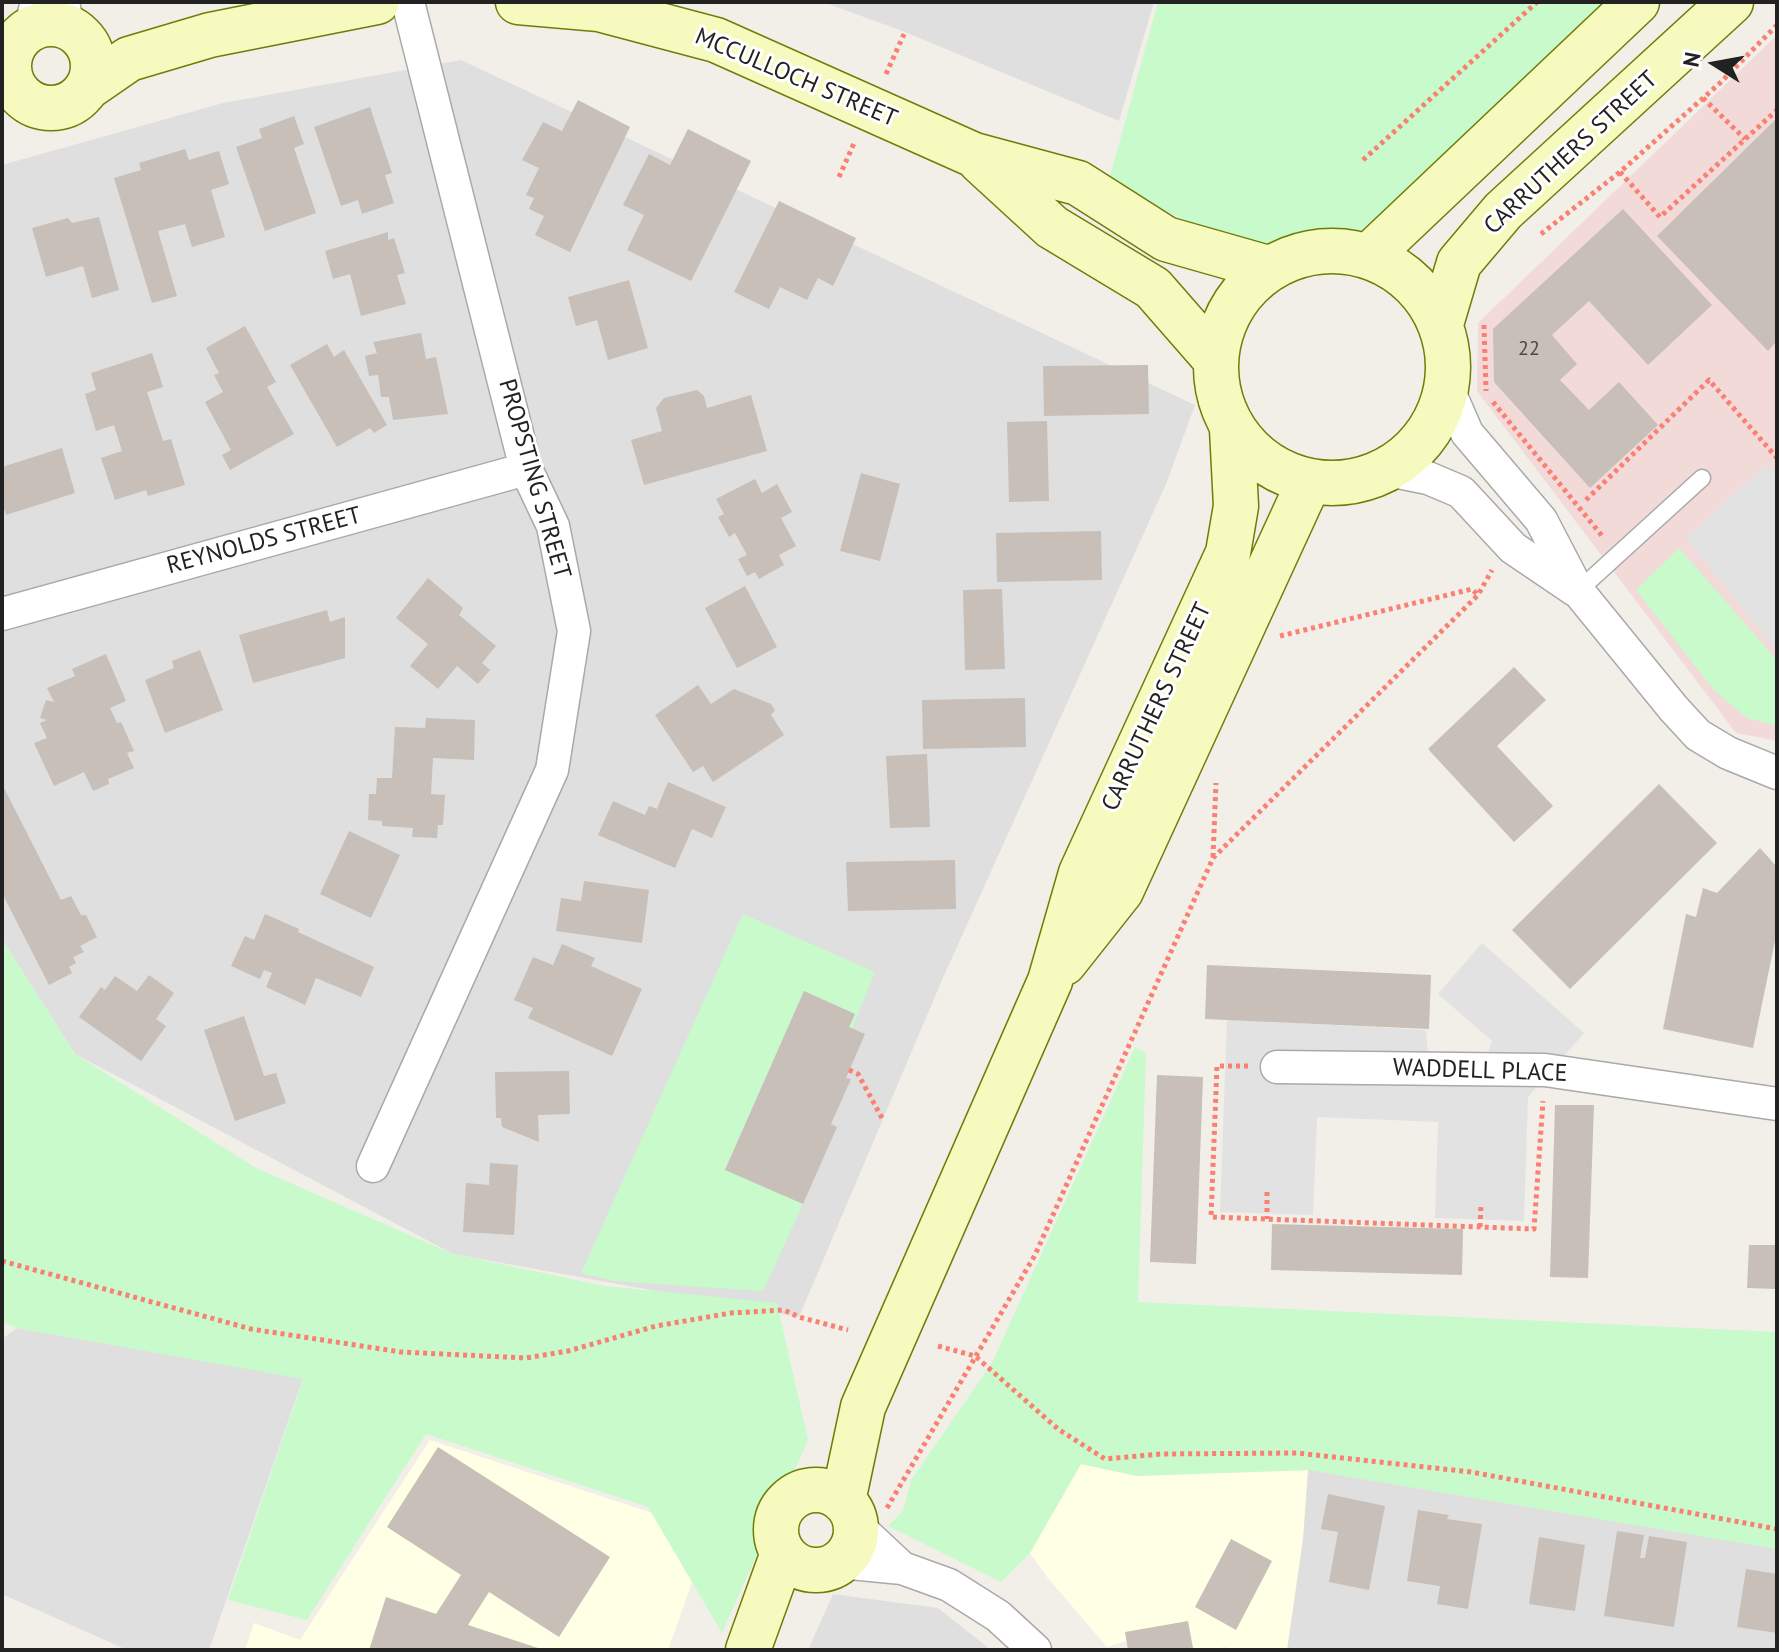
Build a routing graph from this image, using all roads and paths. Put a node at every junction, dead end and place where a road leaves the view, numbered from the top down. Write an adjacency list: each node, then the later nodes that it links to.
1 (377, 2): 7 (main road)
2 (408, 2): 24 (street, PROPSTING STREET)
3 (518, 2): 13 (main road, MCCULLOCH STREET)
4 (1537, 2): 14 (path)
5 (1637, 2): 16 (main road)
6 (1731, 2): 19 (main road, CARRUTHERS STREET)
7 (210, 35): 8 (main road); 9 (main road)
8 (35, 48): 9 (main road); 9 (main road)
9 (87, 88)
10 (1703, 98): 12 (path)
11 (1777, 110): 12 (path)
12 (1745, 139): 15 (path)
13 (974, 155): 17 (main road, MCCULLOCH STREET); 20 (main road, MCCULLOCH STREET)
14 (1363, 160)
15 (1620, 172)
16 (1370, 255): 17 (main road); 19 (main road)
17 (1268, 268): 20 (main road)
18 (1484, 323): 29 (path)
19 (1441, 324): 21 (main road)
20 (1215, 359): 22 (main road)
21 (1447, 387): 25 (main road); 31 (street)
22 (1232, 429): 27 (main road); 38 (main road, CARRUTHERS STREET)
23 (1777, 458): 28 (path)
24 (526, 469): 33 (street, REYNOLDS STREET); 44 (street, PROPSTING STREET)
25 (1388, 470): 27 (main road); 31 (street)
26 (1702, 478): 29 (lane)
27 (1309, 482): 38 (main road, CARRUTHERS STREET)
28 (1586, 500)
29 (1618, 555): 31 (lane)
30 (1498, 560): 32 (path)
31 (1578, 591): 35 (street)
32 (1478, 595): 34 (path); 37 (path)
33 (2, 614)
34 (1277, 637)
35 (1777, 773)
36 (1216, 782): 37 (path)
37 (1213, 858): 52 (path)
38 (1050, 981): 53 (main road, CARRUTHERS STREET)
39 (1277, 1067): 41 (street, WADDELL PLACE); 47 (path)
40 (849, 1070): 43 (path)
41 (1545, 1070): 42 (street, WADDELL PLACE); 48 (path)
42 (1777, 1104)
43 (882, 1118)
44 (373, 1166)
45 (1267, 1192): 47 (path)
46 (1481, 1204): 48 (path)
47 (1267, 1219): 48 (path)
48 (1480, 1227)
49 (2, 1261): 50 (path)
50 (848, 1330)
51 (938, 1346): 52 (path)
52 (975, 1356): 55 (path); 56 (path)
53 (863, 1407): 54 (main road, CARRUTHERS STREET); 56 (main road, CARRUTHERS STREET)
54 (798, 1495): 56 (main road); 57 (main road)
55 (1777, 1529)
56 (849, 1534): 57 (main road); 59 (main road, CARRUTHERS STREET); 60 (street)
57 (783, 1553): 58 (main road)
58 (748, 1650)
59 (767, 1650)
60 (1035, 1650)

